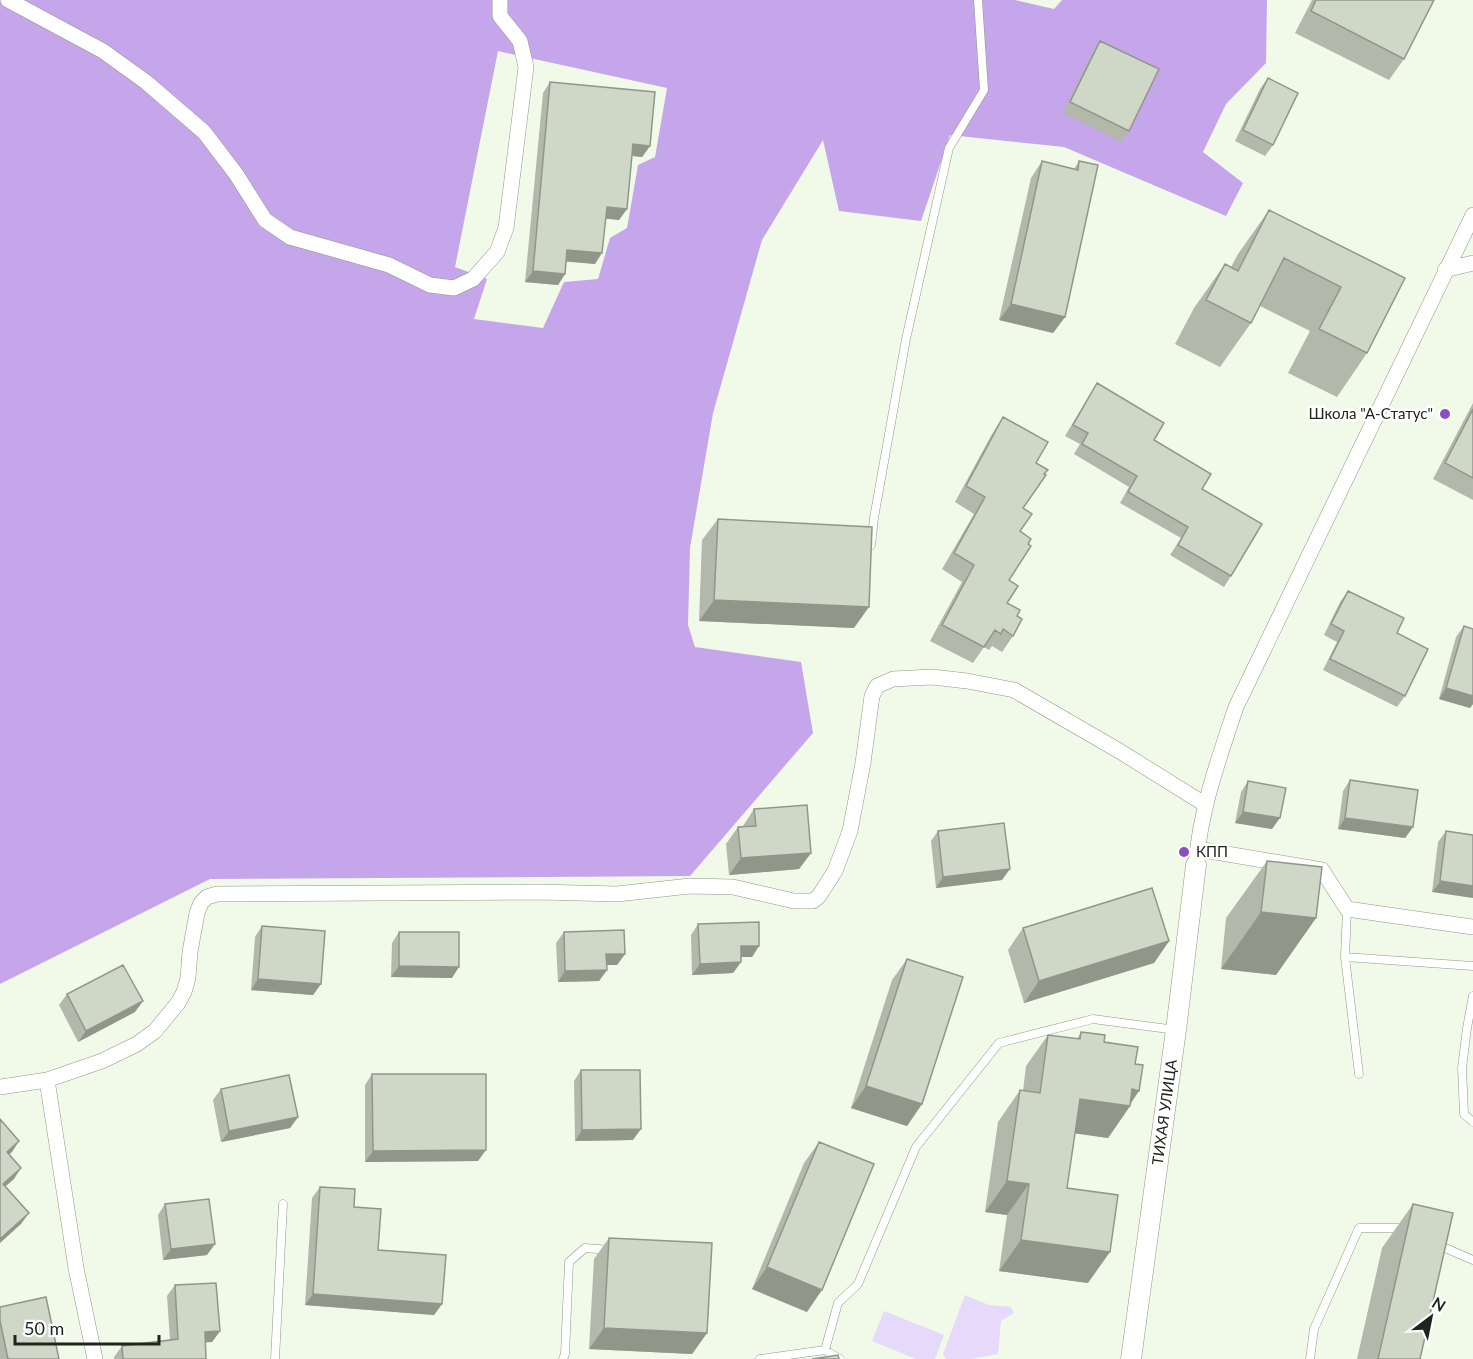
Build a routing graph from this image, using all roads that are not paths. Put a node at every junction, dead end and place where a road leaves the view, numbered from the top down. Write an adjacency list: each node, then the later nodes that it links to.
1 (8, 0): 2 (street)
2 (500, 0)
3 (978, 0): 7 (lane)
4 (1473, 215): 6 (street)
5 (1473, 263): 6 (street)
6 (1445, 270): 8 (street)
7 (870, 553)
8 (1206, 805): 9 (street); 17 (street)
9 (1197, 857): 10 (street); 15 (street, ТИХАЯ УЛИЦА)
10 (1347, 909): 11 (street); 12 (lane)
11 (1473, 927)
12 (1345, 957): 13 (lane); 16 (lane)
13 (1473, 966)
14 (1473, 996): 19 (lane)
15 (1176, 1030): 25 (lane); 31 (street, ТИХАЯ УЛИЦА)
16 (1359, 1074)
17 (47, 1080): 18 (street); 26 (street)
18 (0, 1087)
19 (1473, 1122)
20 (284, 1204): 27 (lane)
21 (1409, 1233): 32 (lane)
22 (1430, 1242): 24 (lane)
23 (619, 1250): 28 (lane)
24 (1473, 1260)
25 (825, 1350): 29 (lane); 30 (lane)
26 (95, 1359)
27 (276, 1359)
28 (563, 1359)
29 (760, 1359)
30 (840, 1359)
31 (1131, 1359)
32 (1310, 1359)

